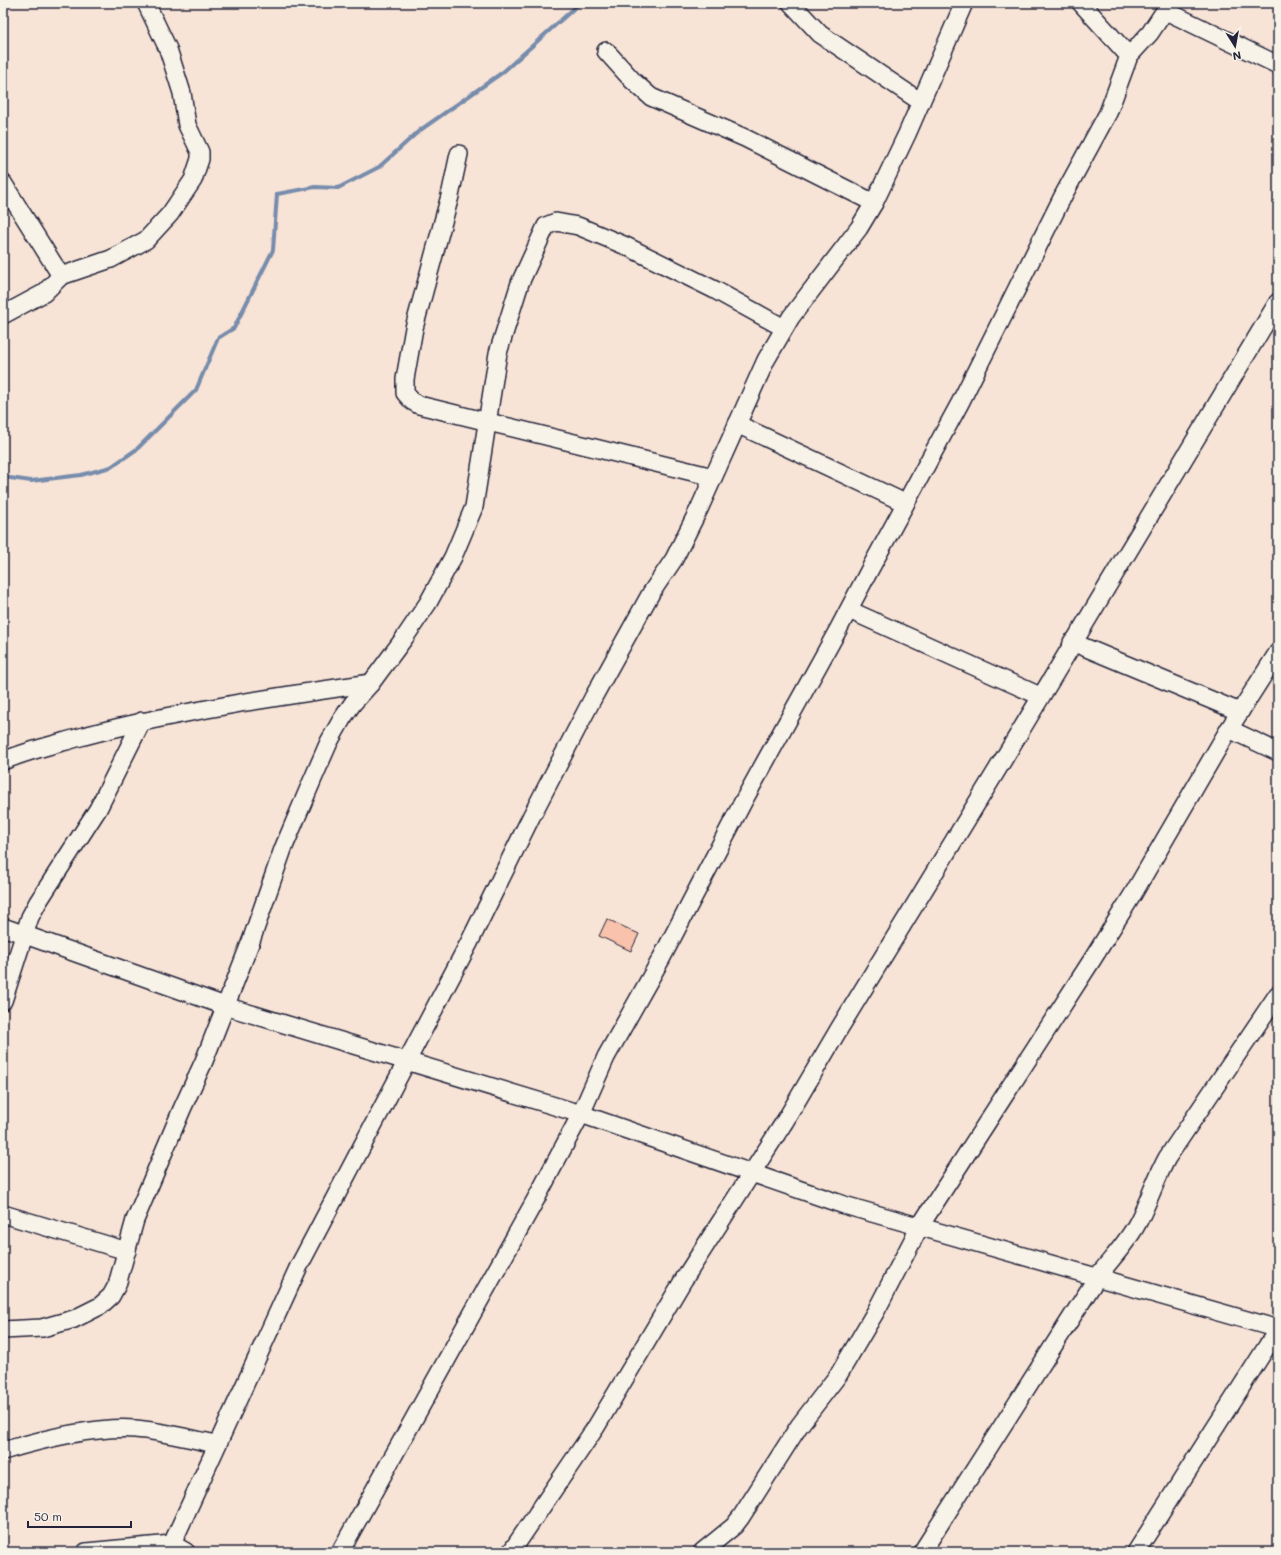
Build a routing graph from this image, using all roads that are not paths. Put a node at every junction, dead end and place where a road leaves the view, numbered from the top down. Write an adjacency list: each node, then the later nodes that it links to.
1 (146, 3): 13 (street)
2 (791, 3): 9 (street)
3 (964, 3): 9 (street)
4 (1080, 3): 7 (street)
5 (1168, 7): 7 (street); 8 (street)
6 (606, 51): 12 (street)
7 (1129, 56): 20 (street)
8 (1278, 65)
9 (921, 102): 12 (street)
10 (459, 154): 17 (street)
11 (3, 183): 13 (street)
12 (874, 203): 16 (street)
13 (61, 276): 15 (street)
14 (1278, 302): 22 (street)
15 (3, 315)
16 (784, 328): 17 (street); 18 (street)
17 (488, 421): 19 (street); 24 (street)
18 (737, 424): 19 (street); 20 (street)
19 (713, 477): 36 (street)
20 (905, 503): 21 (street)
21 (849, 610): 25 (street); 37 (street)
22 (1072, 642): 25 (street); 26 (street)
23 (1278, 652): 26 (street)
24 (371, 683): 27 (street); 35 (street)
25 (1040, 696): 38 (street)
26 (1240, 712): 28 (street)
27 (142, 721): 30 (street); 32 (street)
28 (1229, 729): 29 (street); 40 (street)
29 (1278, 752)
30 (3, 761)
31 (3, 927): 32 (street)
32 (25, 934): 34 (street); 35 (street)
33 (1278, 994): 42 (street)
34 (3, 1001)
35 (225, 1006): 36 (street); 41 (street)
36 (406, 1062): 37 (street); 44 (street)
37 (581, 1114): 38 (street); 48 (street)
38 (753, 1173): 40 (street); 49 (street)
39 (3, 1214): 41 (street)
40 (920, 1226): 42 (street); 50 (street)
41 (127, 1251): 43 (street)
42 (1098, 1276): 51 (street); 52 (street)
43 (3, 1330)
44 (216, 1444): 45 (street); 46 (street)
45 (3, 1451)
46 (179, 1548): 47 (street)
47 (86, 1552)
48 (340, 1552)
49 (511, 1552)
50 (702, 1552)
51 (922, 1552)
52 (1136, 1552)

